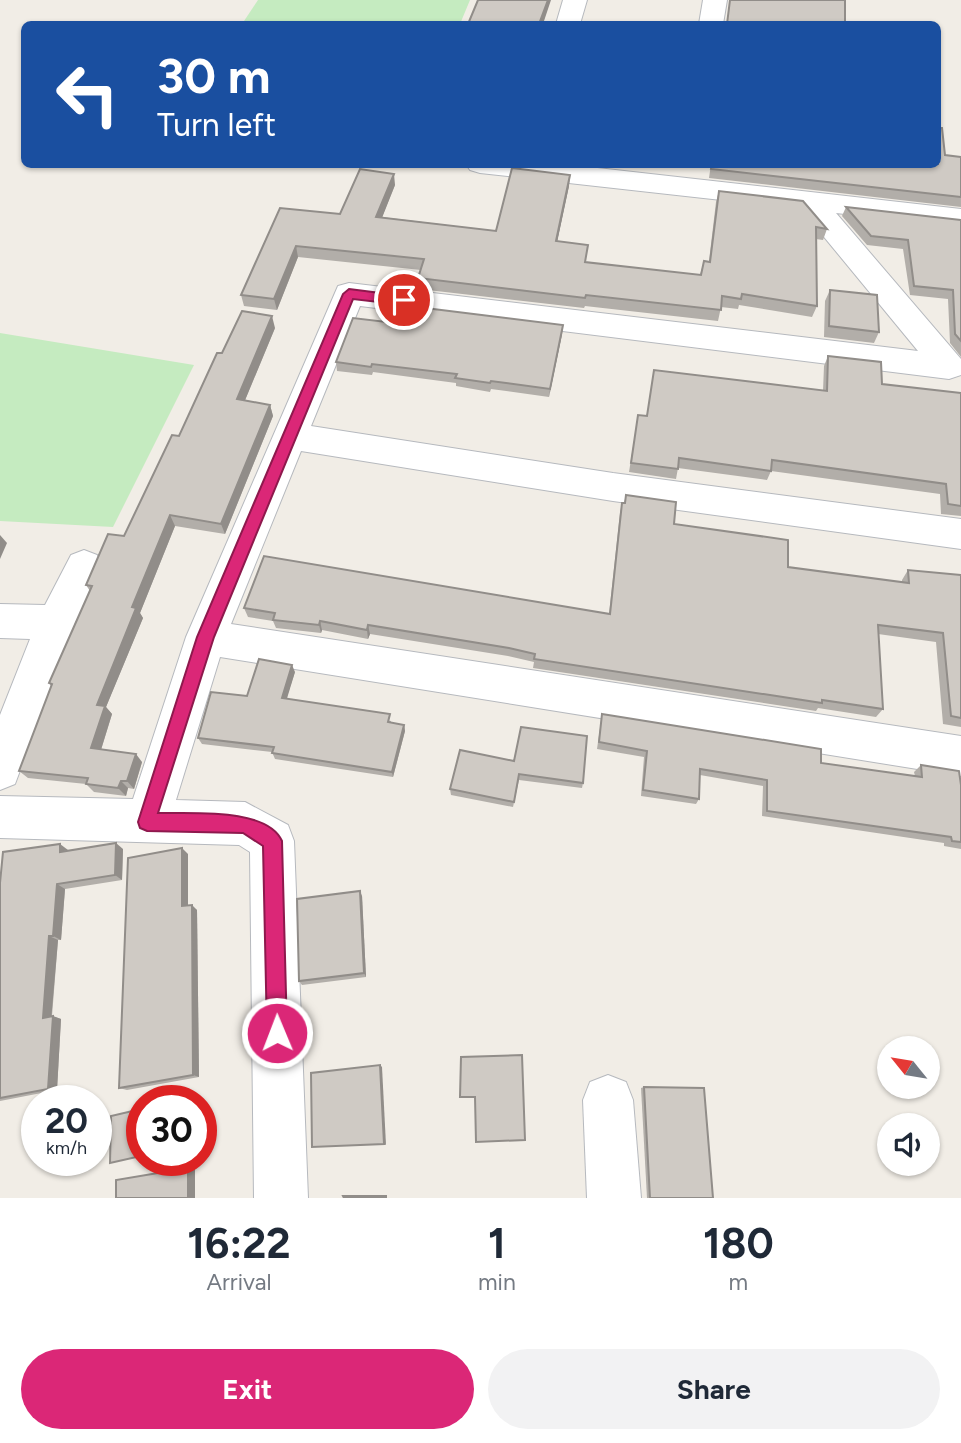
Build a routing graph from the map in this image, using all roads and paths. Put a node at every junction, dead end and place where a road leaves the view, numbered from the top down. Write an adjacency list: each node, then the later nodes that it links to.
1 (575, 0): 3 (street)
2 (715, 0): 4 (street)
3 (569, 21)
4 (712, 21)
5 (543, 168): 6 (street)
6 (689, 176): 7 (street)
7 (811, 202): 8 (street); 9 (street)
8 (961, 218)
9 (955, 374): 10 (street)
10 (289, 436): 11 (street); 15 (street)
11 (961, 534)
12 (84, 566): 14 (street)
13 (0, 621): 14 (street)
14 (56, 622): 17 (street)
15 (206, 637): 16 (street); 19 (street)
16 (961, 756)
17 (0, 770)
18 (0, 817): 19 (street)
19 (147, 822): 21 (street)
20 (608, 1100): 22 (street)
21 (281, 1198)
22 (614, 1198)

